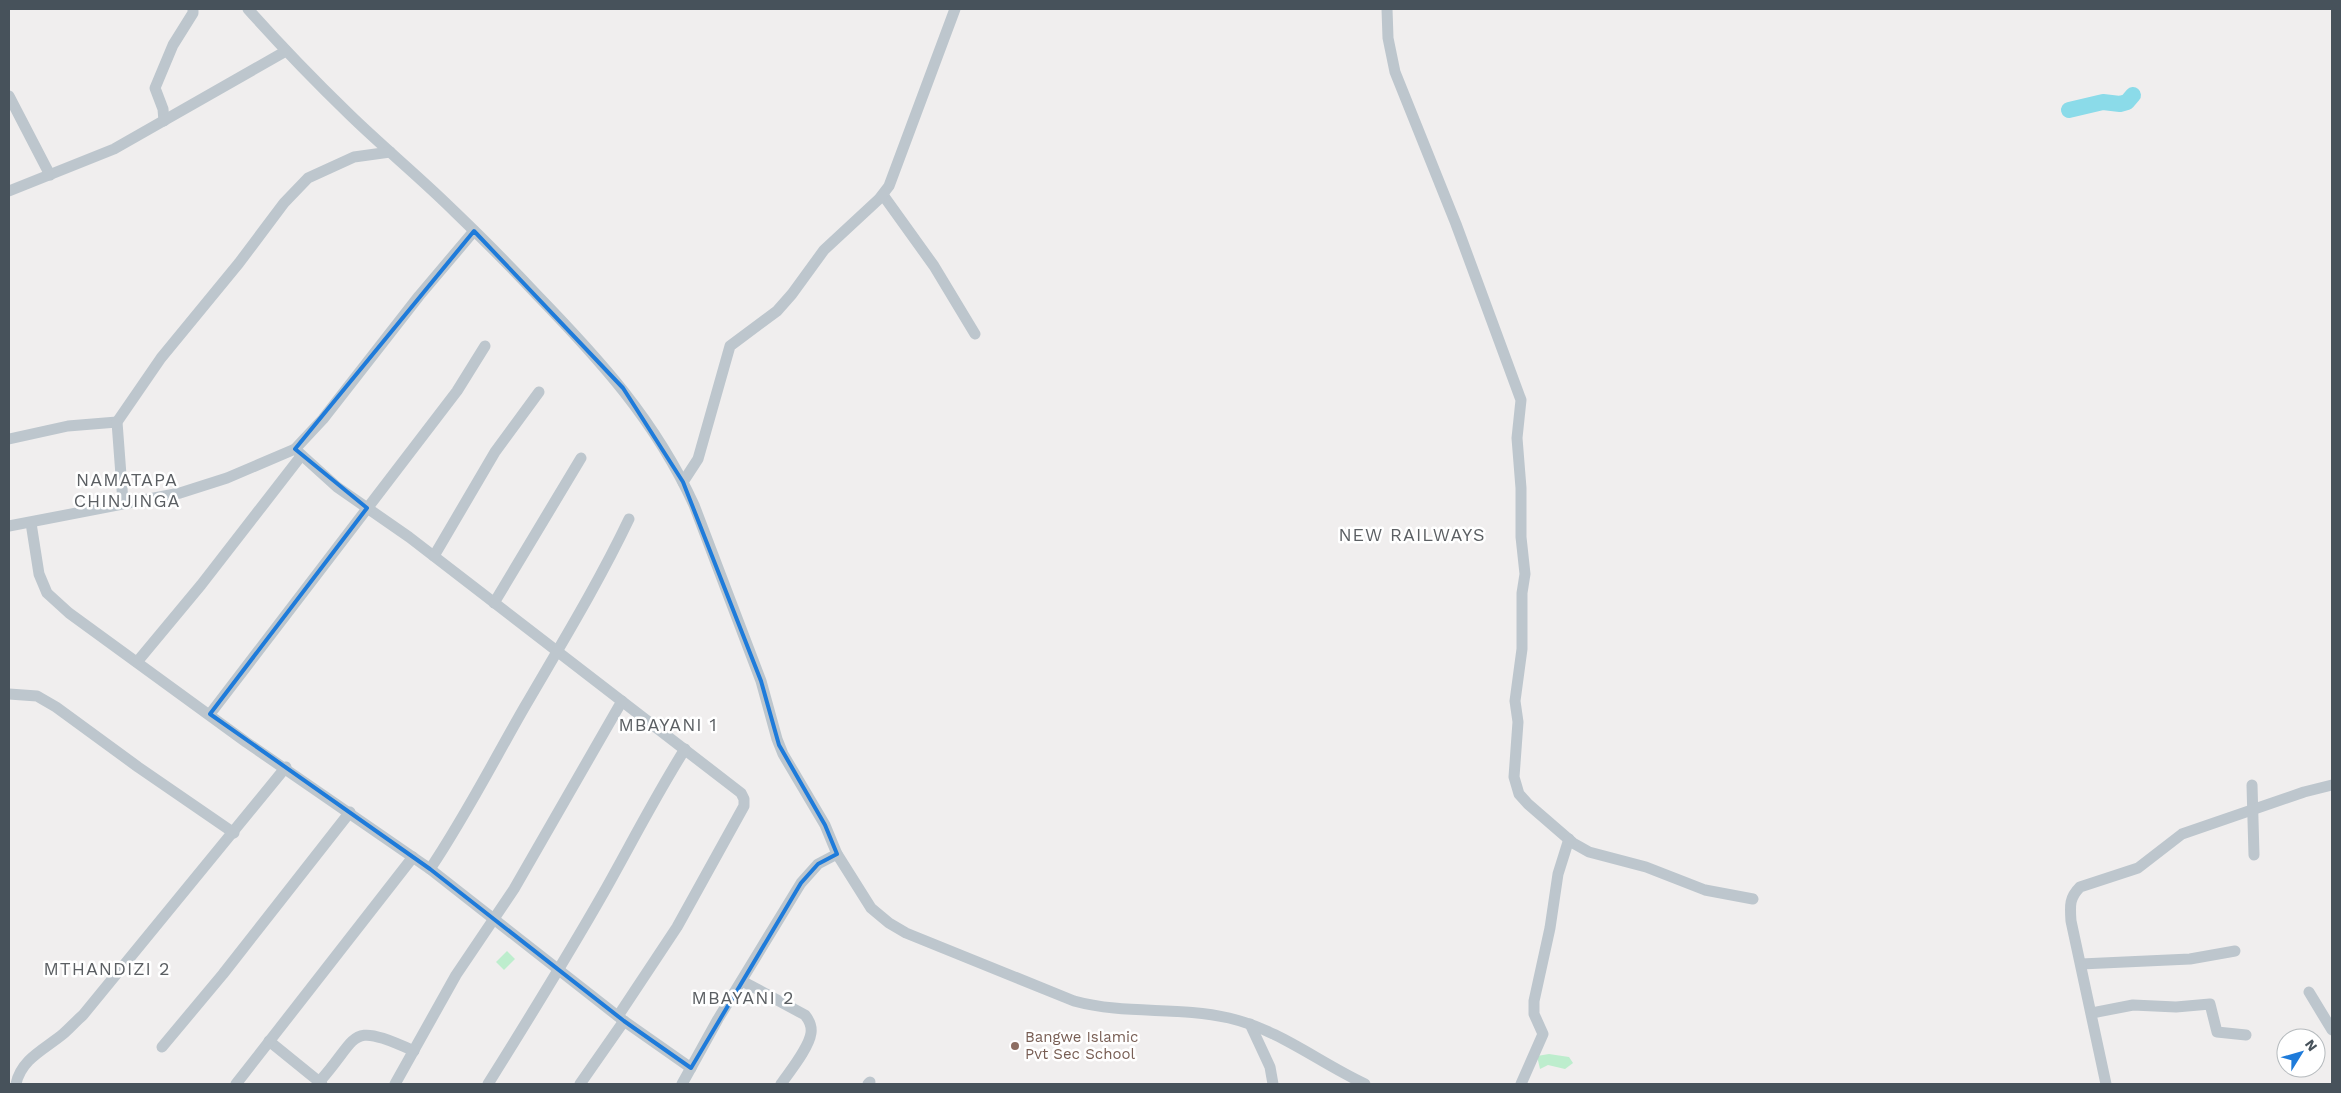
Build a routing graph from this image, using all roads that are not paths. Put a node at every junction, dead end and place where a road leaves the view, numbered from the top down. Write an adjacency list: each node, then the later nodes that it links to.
1 (193, 9): 7 (street)
2 (248, 9): 5 (street)
3 (955, 9): 11 (street)
4 (1387, 9): 40 (street)
5 (286, 51): 7 (street); 8 (street)
6 (9, 96): 9 (street)
7 (164, 121): 9 (street)
8 (390, 152): 12 (street); 16 (street)
9 (50, 174): 10 (street)
10 (9, 191)
11 (883, 195): 13 (street); 20 (street)
12 (474, 231): 18 (street); 20 (street)
13 (975, 334)
14 (485, 346): 22 (street)
15 (539, 392): 26 (street)
16 (117, 422): 17 (street); 21 (street)
17 (9, 439)
18 (298, 452): 21 (street); 22 (street); 29 (street)
19 (580, 458): 27 (street)
20 (683, 482): 41 (street)
21 (123, 502): 24 (street)
22 (367, 508): 26 (street); 32 (street)
23 (629, 519): 28 (street)
24 (31, 523): 25 (street); 29 (street)
25 (9, 526)
26 (434, 556): 27 (street)
27 (494, 603): 28 (street)
28 (557, 650): 31 (street); 44 (street)
29 (137, 662): 32 (street)
30 (9, 694): 39 (street)
31 (622, 701): 33 (street); 46 (street)
32 (210, 714): 34 (street)
33 (684, 749): 49 (street); 53 (street)
34 (286, 767): 38 (street); 39 (street)
35 (2252, 785): 37 (street)
36 (2332, 785): 37 (street)
37 (2252, 810): 42 (street); 48 (street)
38 (350, 812): 43 (street); 58 (street)
39 (234, 833): 63 (street)
40 (1569, 839): 45 (street); 72 (street)
41 (836, 854): 50 (street); 54 (street)
42 (2254, 855)
43 (413, 856): 44 (street); 57 (street)
44 (430, 869): 46 (street)
45 (1753, 899)
46 (494, 919): 49 (street); 59 (street)
47 (2235, 951): 48 (street)
48 (2081, 964): 52 (street)
49 (558, 970): 53 (street); 66 (street)
50 (742, 981): 60 (street); 69 (street)
51 (2309, 992): 55 (street)
52 (2092, 1013): 56 (street); 73 (street)
53 (621, 1019): 60 (street); 67 (street)
54 (1250, 1024): 61 (street); 70 (street)
55 (2332, 1030)
56 (2246, 1035)
57 (269, 1041): 62 (street); 64 (street)
58 (162, 1046)
59 (414, 1051): 62 (street); 65 (street)
60 (691, 1068): 68 (street)
61 (1349, 1081): 71 (street)
62 (321, 1083)
63 (16, 1084)
64 (236, 1084)
65 (395, 1084)
66 (488, 1084)
67 (580, 1084)
68 (682, 1084)
69 (782, 1084)
70 (1273, 1084)
71 (1365, 1084)
72 (1521, 1084)
73 (2106, 1084)

